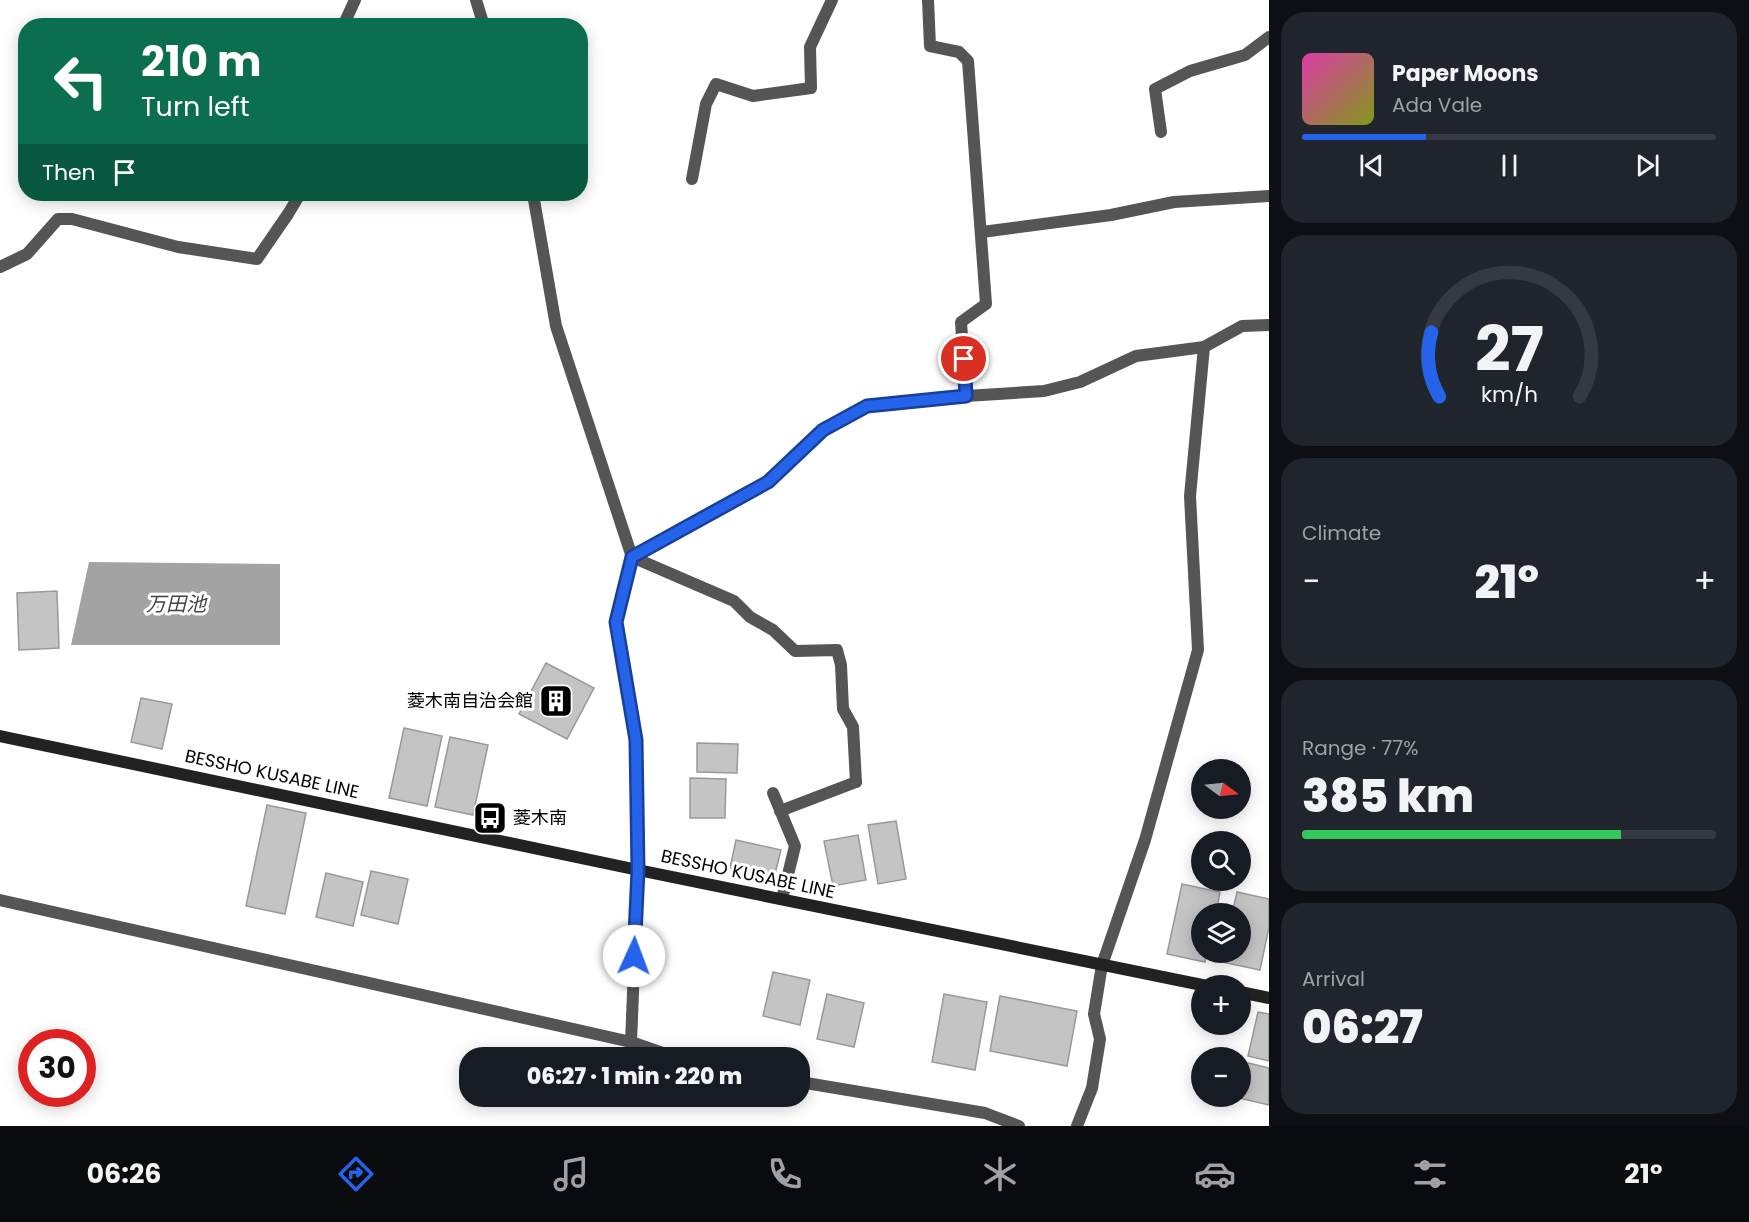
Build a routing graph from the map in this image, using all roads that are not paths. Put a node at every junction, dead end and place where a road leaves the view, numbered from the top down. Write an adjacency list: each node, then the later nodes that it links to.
1 (355, 0): 5 (street)
2 (476, 0): 6 (street)
3 (832, 0): 9 (street)
4 (928, 0): 13 (street)
5 (347, 18)
6 (482, 18)
7 (1269, 37): 8 (street)
8 (1161, 132)
9 (692, 179)
10 (1269, 196): 13 (street)
11 (296, 201): 14 (street)
12 (534, 201): 18 (street)
13 (982, 232): 17 (street)
14 (0, 267)
15 (1269, 325): 16 (street)
16 (1204, 347): 17 (street); 25 (street)
17 (966, 396): 18 (street)
18 (632, 557): 21 (street); 22 (street)
19 (0, 736): 22 (main road, BESSHO KUSABE LINE)
20 (773, 793): 21 (street)
21 (780, 811): 23 (street)
22 (638, 870): 23 (main road, BESSHO KUSABE LINE); 29 (street)
23 (783, 899): 25 (main road, BESSHO KUSABE LINE)
24 (0, 900): 29 (street)
25 (1102, 964): 26 (main road, BESSHO KUSABE LINE); 33 (street)
26 (1191, 983)
27 (1251, 994): 28 (main road)
28 (1269, 998)
29 (631, 1042): 30 (street)
30 (645, 1047)
31 (810, 1084): 32 (street)
32 (1019, 1126)
33 (1077, 1126)

